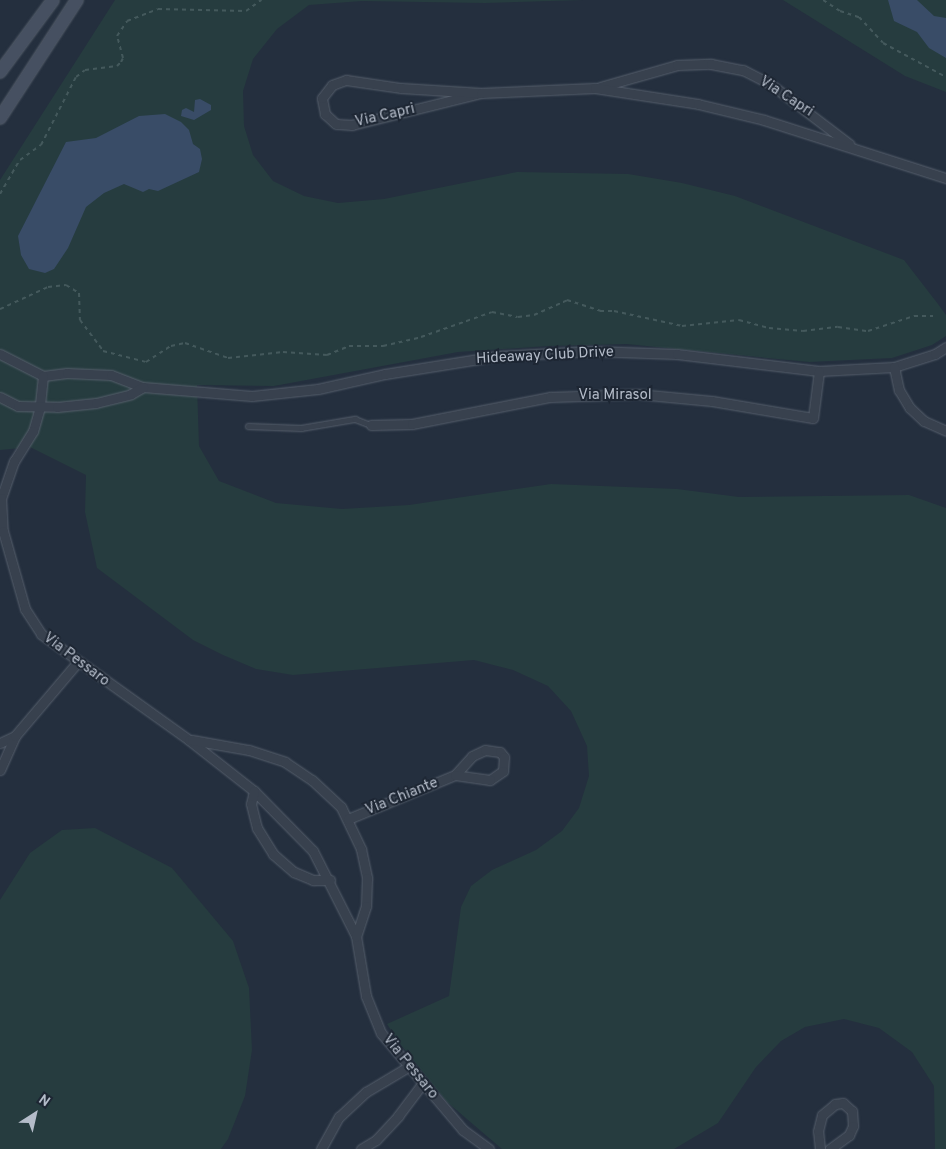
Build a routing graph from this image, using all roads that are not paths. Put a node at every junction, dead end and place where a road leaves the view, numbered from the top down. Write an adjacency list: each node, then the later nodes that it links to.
1 (53, 0): 3 (main road)
2 (77, 0): 6 (main road)
3 (0, 72)
4 (595, 88): 5 (street, Via Capri); 7 (street, Via Capri); 7 (street, Via Capri)
5 (481, 93): 5 (street, Via Capri)
6 (0, 118)
7 (851, 146): 8 (street, Via Capri)
8 (946, 178)
9 (946, 347): 11 (street, Hideaway Club Drive)
10 (0, 354): 13 (street)
11 (894, 367): 12 (street, Hideaway Club Drive); 19 (street)
12 (818, 371): 14 (street, Hideaway Club Drive); 17 (street, Via Mirasol)
13 (43, 376): 14 (street, Hideaway Club Drive); 16 (street, Via Pessaro)
14 (143, 387): 16 (street, Hideaway Club Drive)
15 (0, 397): 16 (street, Hideaway Club Drive)
16 (40, 407): 20 (street, Via Pessaro)
17 (370, 425): 18 (lane)
18 (248, 426)
19 (946, 431)
20 (77, 663): 21 (street); 22 (street, Via Pessaro)
21 (14, 736): 23 (street); 24 (street)
22 (189, 740): 26 (street, Via Pessaro); 27 (street, Via Pessaro)
23 (0, 743)
24 (0, 770)
25 (455, 775): 25 (street, Via Chiante); 27 (street, Via Chiante)
26 (254, 791): 28 (street, Via Pessaro); 28 (street)
27 (348, 818): 29 (street, Via Pessaro)
28 (330, 880): 29 (street, Via Pessaro)
29 (356, 936): 30 (street, Via Pessaro)
30 (408, 1067): 31 (street, Via Pessaro); 32 (street)
31 (422, 1084): 33 (street); 34 (street, Via Pessaro)
32 (321, 1149)
33 (361, 1149)
34 (489, 1149)
35 (820, 1149): 36 (street)
36 (830, 1149)

